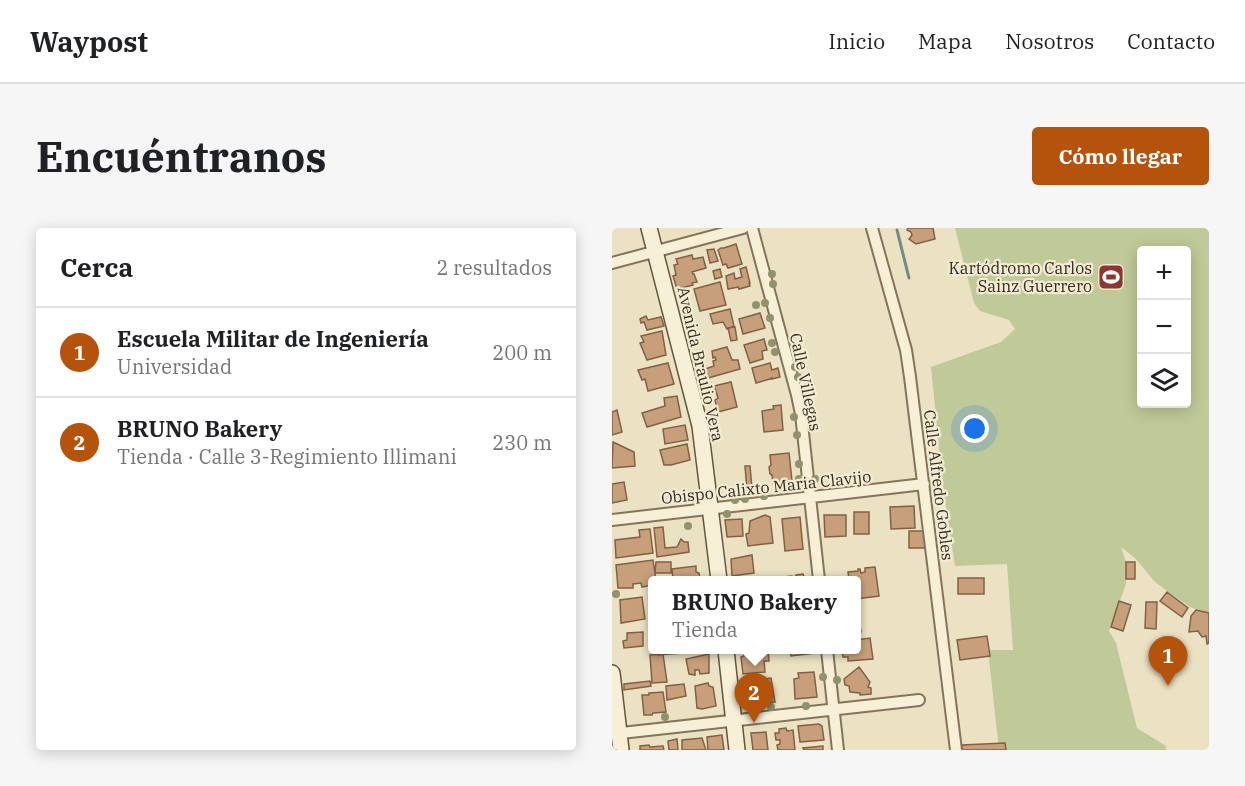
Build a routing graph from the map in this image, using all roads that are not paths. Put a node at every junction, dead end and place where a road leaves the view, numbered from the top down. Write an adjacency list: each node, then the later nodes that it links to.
1 (649, 228): 5 (main road, Avenida Braulio Vera)
2 (743, 228): 5 (street)
3 (752, 228): 8 (street, Calle Villegas)
4 (872, 228): 7 (street, Calle Alfredo Gobles)
5 (655, 252): 6 (street); 9 (main road, Avenida Braulio Vera)
6 (612, 263)
7 (924, 484): 8 (street, Obispo Calixto Maria Clavijo); 23 (street, Calle Alfredo Gobles)
8 (809, 498): 9 (street, Obispo Calixto Maria Clavijo); 12 (street, Calle Villegas)
9 (711, 508): 10 (street, Obispo Calixto Maria Clavijo); 11 (main road, Avenida Braulio Vera)
10 (612, 520)
11 (719, 576)
12 (819, 576)
13 (726, 654): 18 (main road)
14 (827, 654): 17 (street)
15 (612, 673): 19 (main road)
16 (919, 700): 17 (street)
17 (834, 710): 18 (street); 22 (street)
18 (734, 721): 19 (street); 21 (main road)
19 (615, 734): 20 (main road)
20 (621, 750)
21 (737, 750)
22 (838, 750)
23 (956, 750)

